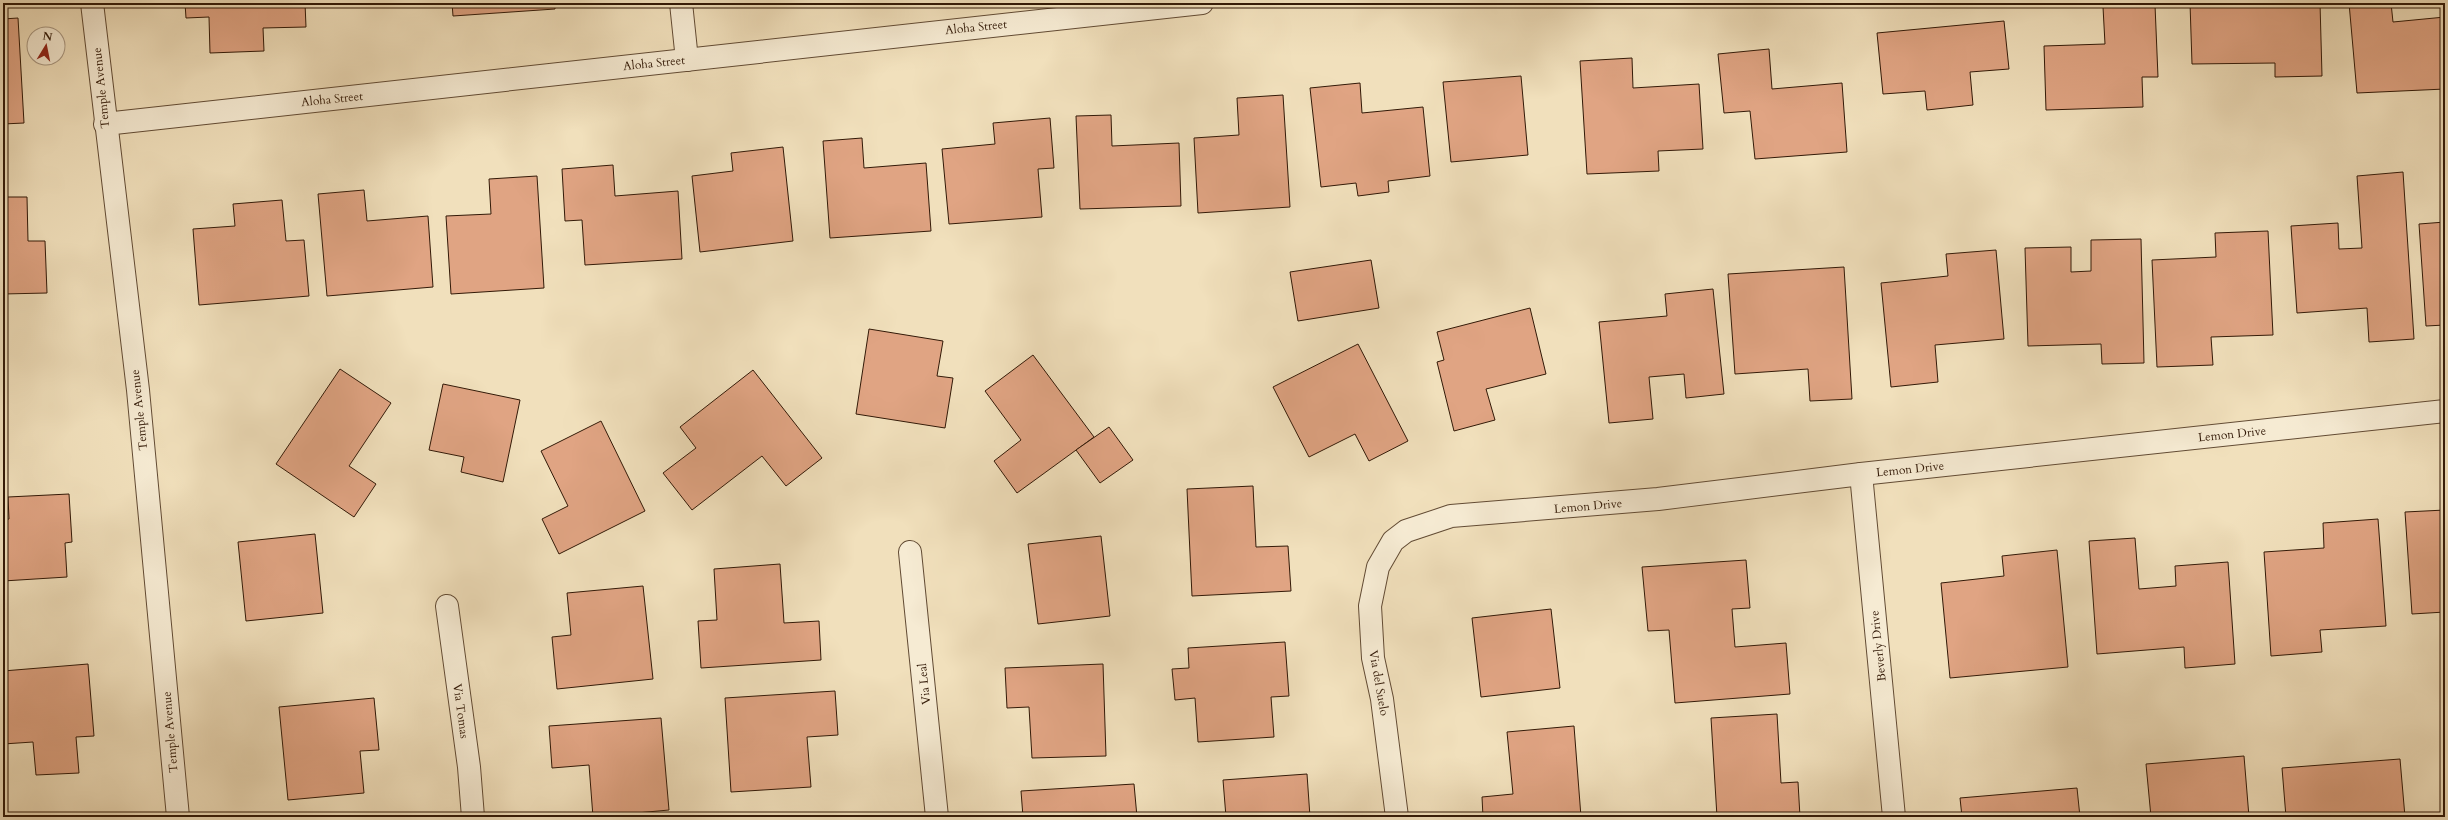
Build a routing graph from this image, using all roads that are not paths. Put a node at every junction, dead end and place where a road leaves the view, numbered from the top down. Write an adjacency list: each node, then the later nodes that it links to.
1 (92, 3): 5 (street, Temple Avenue)
2 (681, 3): 4 (street)
3 (1202, 3): 4 (street, Aloha Street)
4 (687, 60): 5 (street, Aloha Street)
5 (105, 124): 11 (street, Temple Avenue)
6 (2445, 411): 7 (street, Lemon Drive)
7 (1861, 474): 9 (street, Lemon Drive); 15 (street, Beverly Drive)
8 (910, 552): 13 (street, Via Leal)
9 (1386, 552): 14 (street, Via del Suelo)
10 (447, 606): 12 (street, Via Tomas)
11 (178, 817)
12 (473, 817)
13 (937, 817)
14 (1398, 817)
15 (1894, 817)

